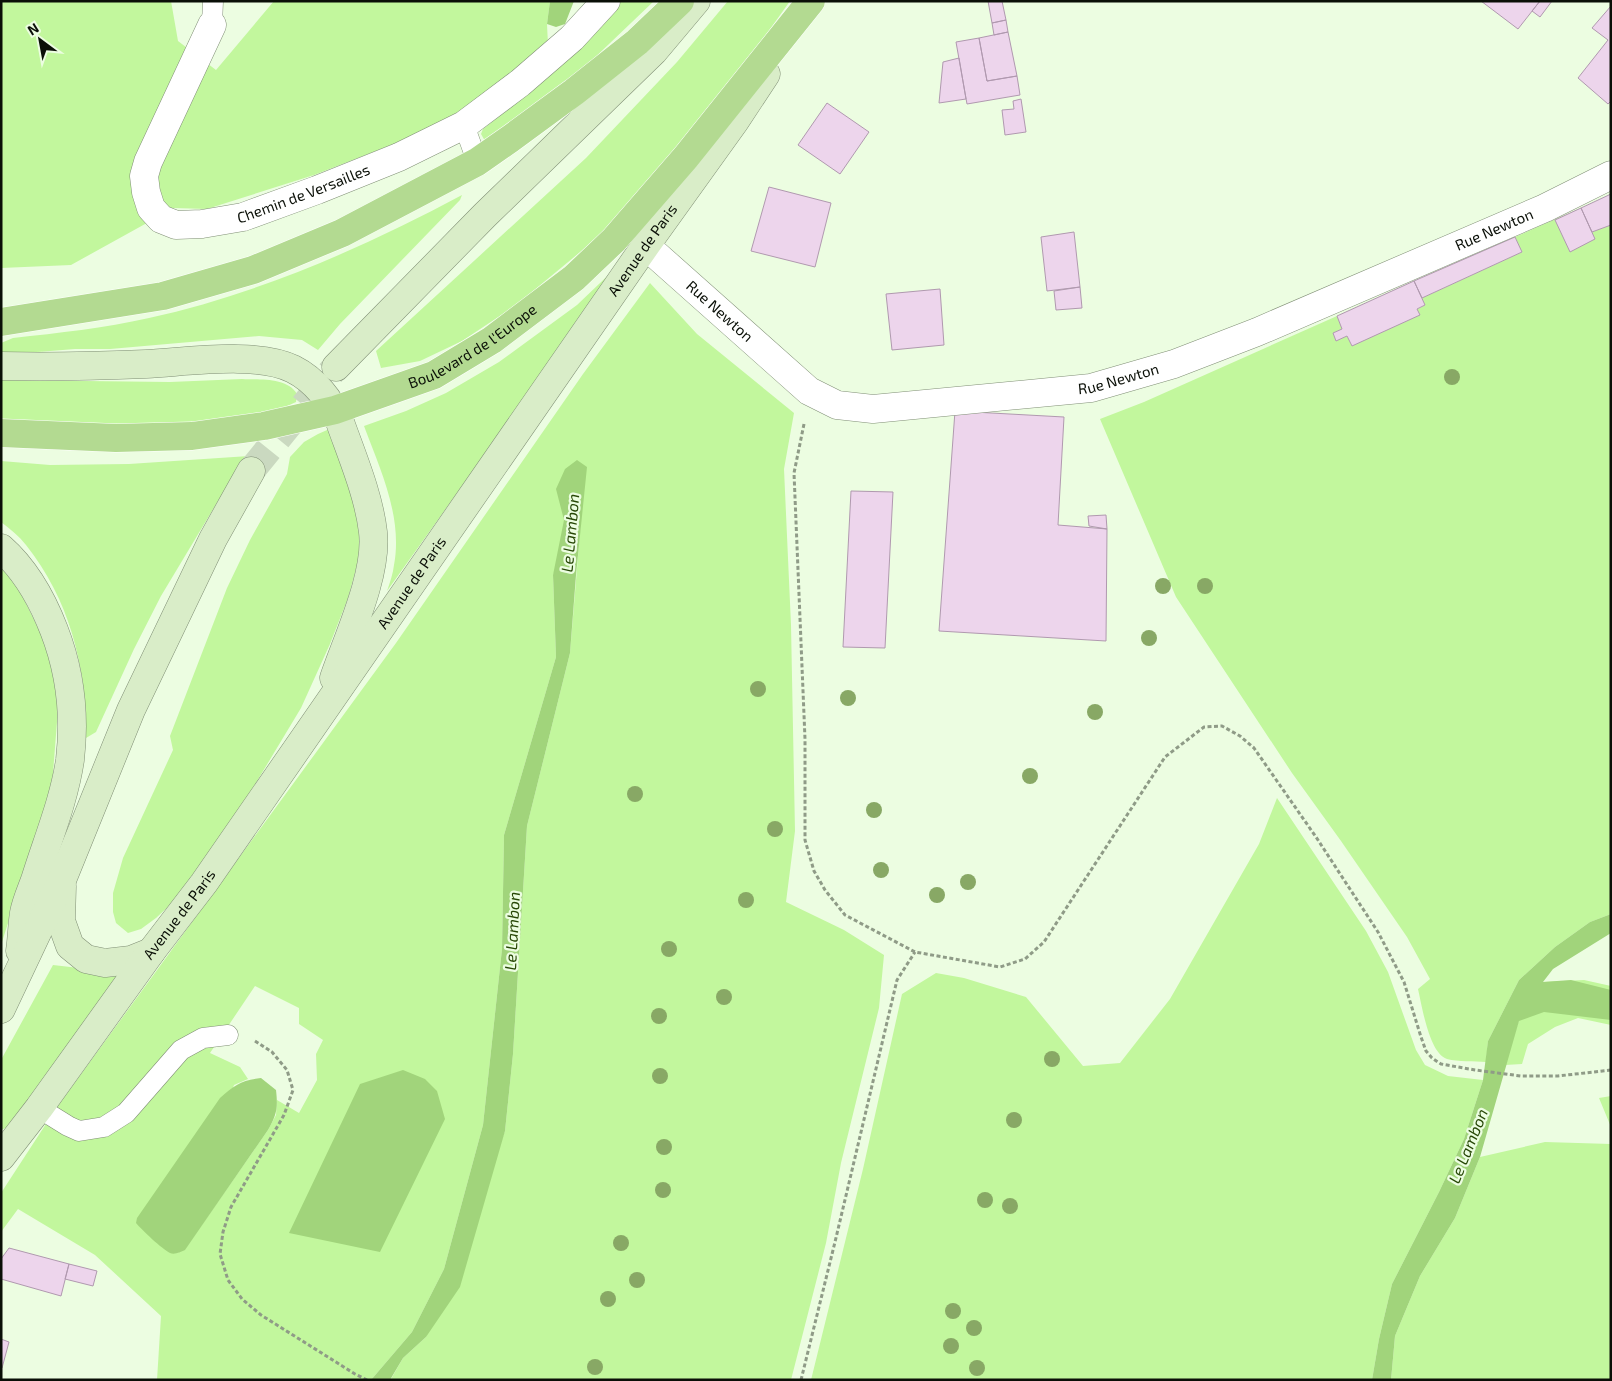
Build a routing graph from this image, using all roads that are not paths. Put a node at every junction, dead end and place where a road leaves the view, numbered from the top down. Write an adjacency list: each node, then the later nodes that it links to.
1 (606, 1): 5 (street, Chemin de Versailles)
2 (680, 1): 8 (main road)
3 (696, 1): 10 (main road)
4 (812, 1): 7 (main road, Avenue de Paris); 11 (main road, Boulevard de l'Europe)
5 (212, 13)
6 (1611, 174): 7 (street, Rue Newton)
7 (646, 245): 15 (main road, Avenue de Paris)
8 (1, 322)
9 (1, 366): 11 (main road)
10 (336, 367)
11 (335, 410): 12 (main road, Boulevard de l'Europe); 15 (main road)
12 (1, 433)
13 (252, 471): 16 (main road)
14 (1, 548): 18 (main road)
15 (320, 714): 17 (main road, Avenue de Paris)
16 (62, 880): 17 (main road); 18 (main road)
17 (151, 952): 21 (main road, Avenue de Paris)
18 (18, 970): 19 (main road)
19 (1, 1009)
20 (228, 1035): 21 (lane)
21 (39, 1108): 22 (main road, Avenue de Paris)
22 (1, 1157)

